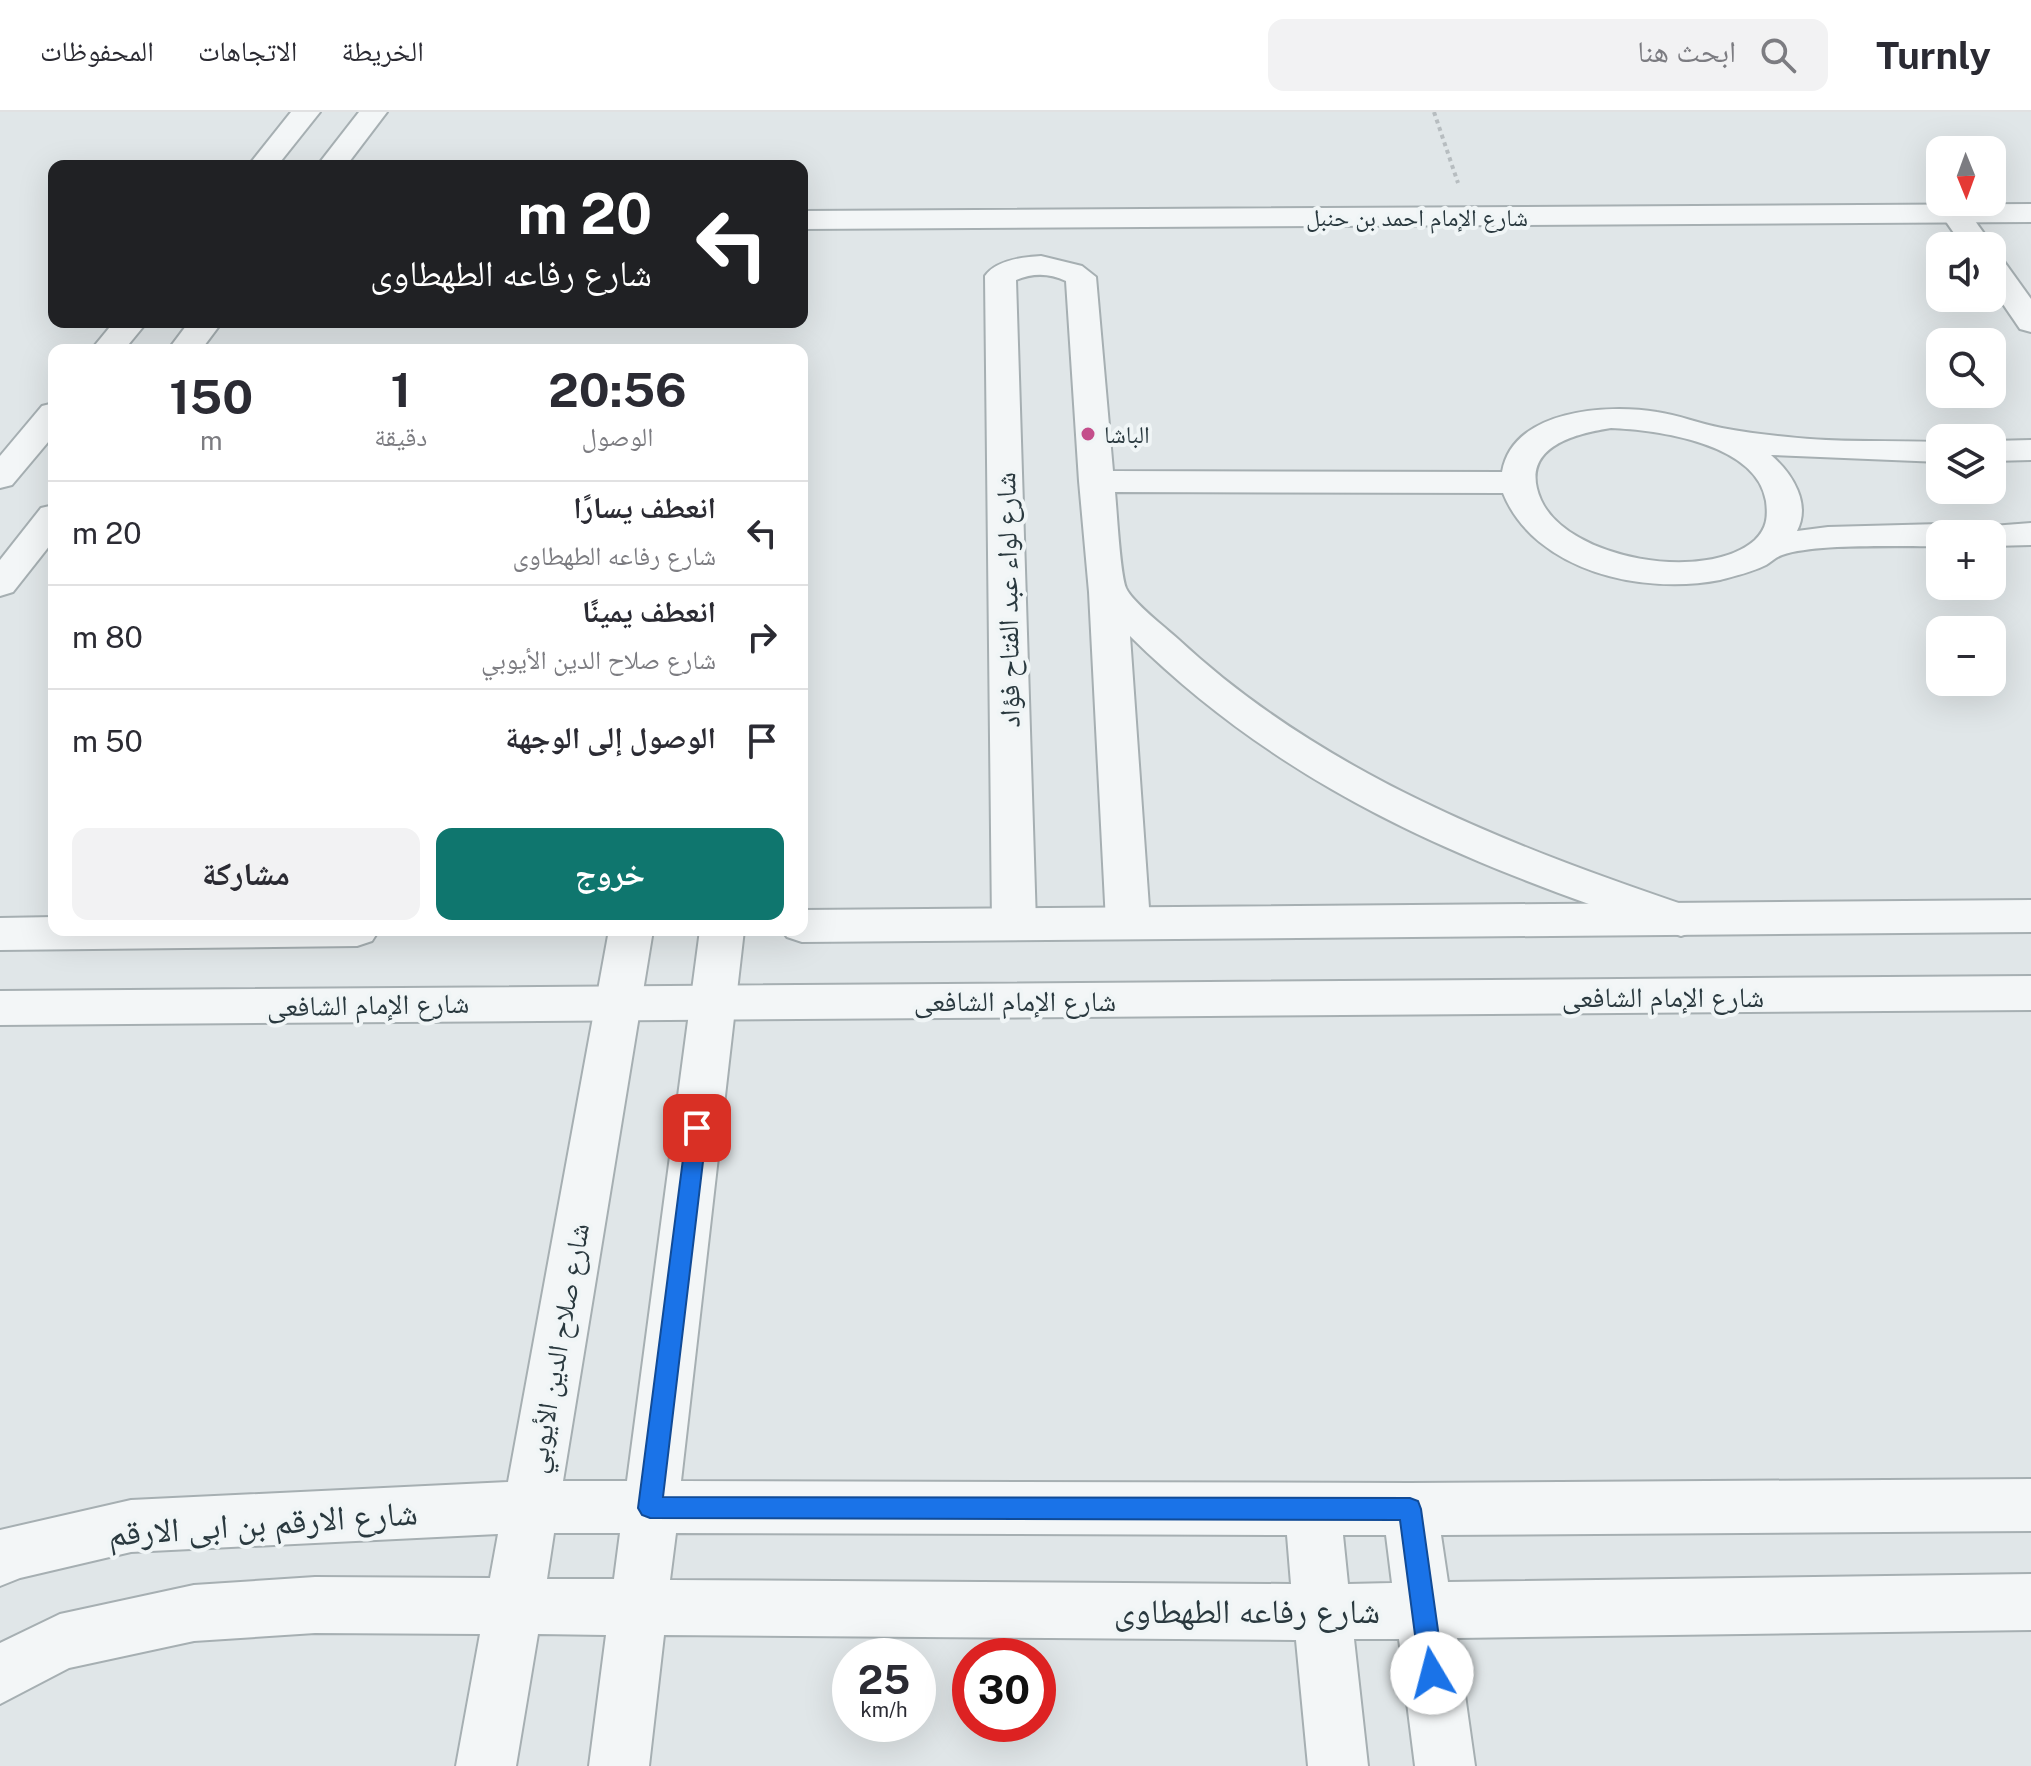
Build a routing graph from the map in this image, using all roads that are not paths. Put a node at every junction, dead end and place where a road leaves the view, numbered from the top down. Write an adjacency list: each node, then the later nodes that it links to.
1 (306, 112): 3 (street)
2 (373, 112): 4 (street)
3 (267, 160)
4 (336, 160)
5 (937, 192): 6 (street, شارع الإمام احمد بن حنبل)
6 (998, 205): 7 (street, شارع الإمام احمد بن حنبل); 10 (street, شارع الإمام احمد بن حنبل)
7 (1926, 213)
8 (2006, 213): 9 (street, شارع الإمام احمد بن حنبل)
9 (2031, 213)
10 (808, 220)
11 (2006, 286): 12 (street)
12 (2031, 322)
13 (126, 328): 15 (street)
14 (201, 328): 16 (street)
15 (112, 344)
16 (189, 344)
17 (48, 420): 22 (street)
18 (1714, 435): 21 (street); 24 (street); 29 (street)
19 (2031, 450): 20 (street)
20 (2006, 451)
21 (1926, 452)
22 (0, 478)
23 (1096, 481): 24 (street); 31 (street); 35 (street, شارع لواء عبد الفتاح فؤاد)
24 (1517, 483): 29 (street)
25 (48, 524): 30 (street)
26 (2031, 534): 28 (street)
27 (1926, 535): 29 (street)
28 (2006, 535)
29 (1770, 546)
30 (0, 584)
31 (1108, 592): 33 (street); 34 (street)
32 (2031, 916): 33 (street)
33 (1681, 920): 34 (street)
34 (1128, 922): 35 (street)
35 (1014, 923): 36 (street)
36 (808, 926)
37 (48, 933): 38 (street)
38 (0, 934)
39 (630, 936): 43 (street, شارع صلاح الدين الأيوبي)
40 (721, 936): 42 (street)
41 (2031, 993): 42 (street, شارع الإمام الشافعى)
42 (713, 1001): 43 (street, شارع الإمام الشافعى); 47 (street)
43 (619, 1002): 44 (street, شارع الإمام الشافعى); 46 (street, شارع صلاح الدين الأيوبي)
44 (0, 1008)
45 (2031, 1505): 49 (street)
46 (529, 1507): 47 (street); 50 (street, شارع الارقم بن ابى الارقم); 52 (street, شارع صلاح الدين الأيوبي)
47 (650, 1508): 48 (street); 53 (street)
48 (1312, 1509): 49 (street); 55 (street)
49 (1410, 1509): 54 (street)
50 (0, 1559)
51 (2031, 1602): 54 (street, شارع رفاعه الطهطاوى)
52 (512, 1606): 53 (street, شارع رفاعه الطهطاوى); 56 (street); 57 (street, شارع صلاح الدين الأيوبي)
53 (638, 1607): 55 (street, شارع رفاعه الطهطاوى); 58 (street)
54 (1423, 1610): 55 (street, شارع رفاعه الطهطاوى); 60 (street)
55 (1323, 1612): 59 (street)
56 (0, 1675)
57 (486, 1766)
58 (619, 1766)
59 (1338, 1766)
60 (1445, 1766)

